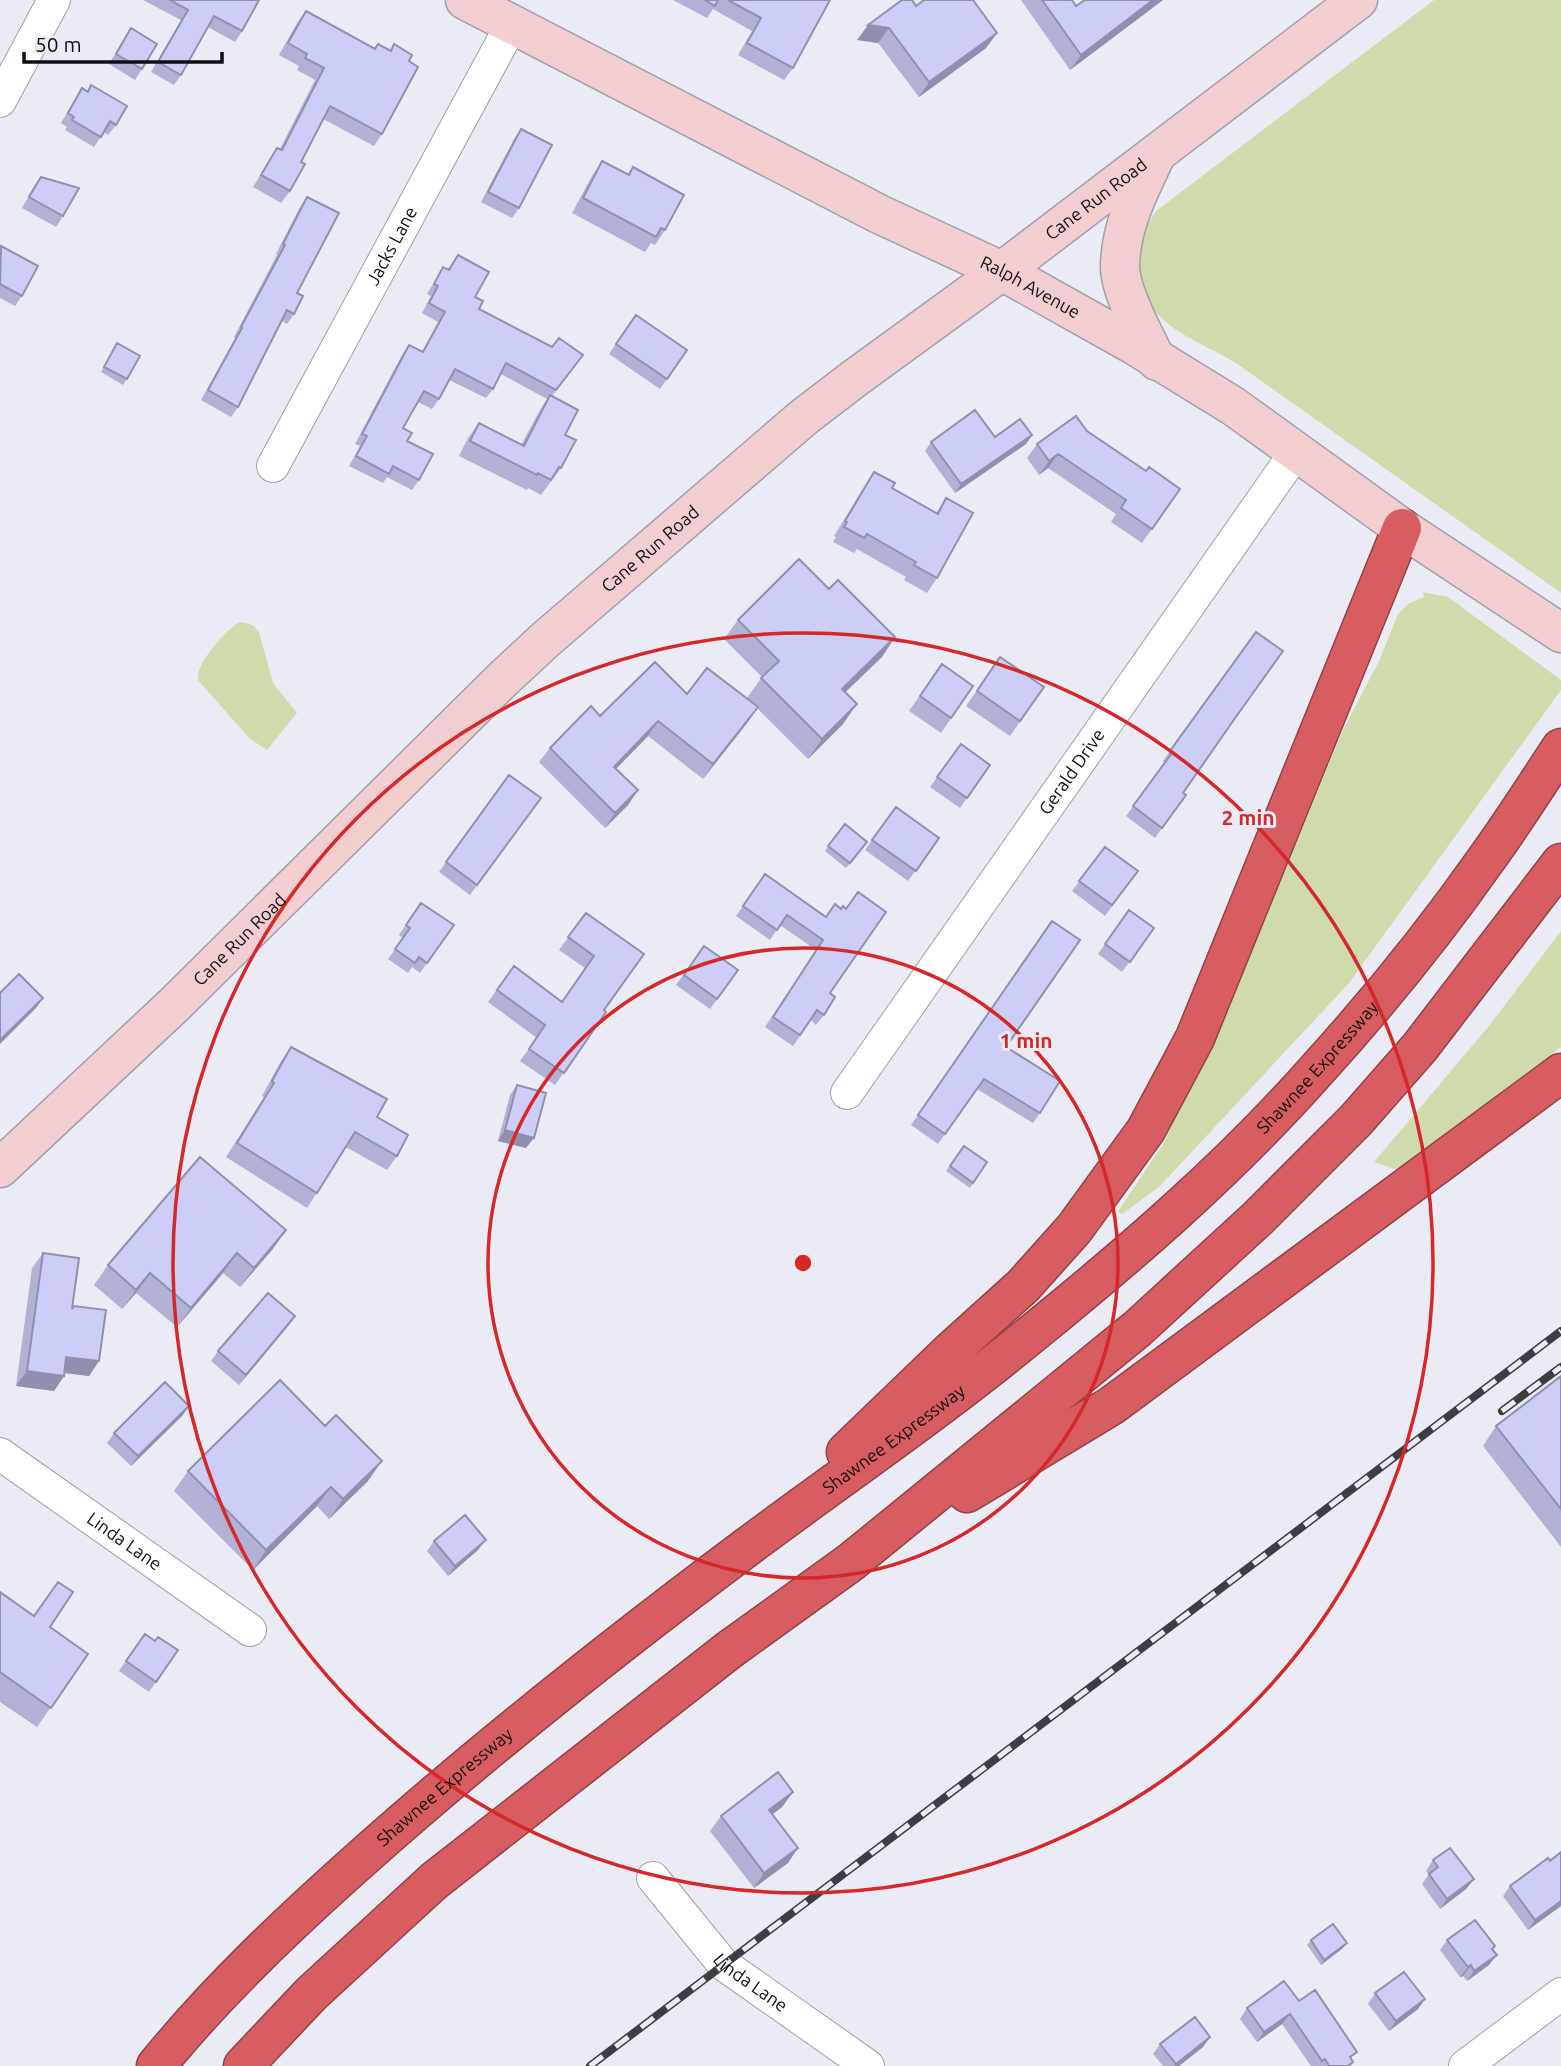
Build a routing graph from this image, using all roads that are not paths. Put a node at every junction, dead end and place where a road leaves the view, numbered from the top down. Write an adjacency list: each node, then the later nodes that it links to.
1 (54, 0): 5 (street)
2 (466, 0): 4 (main road, Ralph Avenue)
3 (1358, 0): 6 (main road, Cane Run Road)
4 (512, 24): 7 (main road, Ralph Avenue); 10 (street, Jacks Lane)
5 (0, 101)
6 (1157, 152): 7 (main road, Cane Run Road); 8 (main road)
7 (1002, 271): 8 (main road, Ralph Avenue); 17 (main road, Cane Run Road)
8 (1157, 360): 9 (main road, Ralph Avenue)
9 (1296, 452): 11 (main road, Ralph Avenue); 16 (street, Gerald Drive)
10 (274, 467)
11 (1402, 528): 12 (main road, Ralph Avenue); 19 (highway)
12 (1561, 632)
13 (1561, 748): 19 (highway, Shawnee Expressway)
14 (1561, 863): 20 (highway)
15 (1561, 1073): 20 (highway)
16 (847, 1093)
17 (0, 1168)
18 (0, 1454): 21 (street, Linda Lane)
19 (748, 1546): 24 (highway, Shawnee Expressway)
20 (851, 1562): 25 (highway)
21 (250, 1630)
22 (653, 1878): 26 (street, Linda Lane)
23 (1561, 1994): 27 (street)
24 (156, 2066)
25 (243, 2066)
26 (868, 2066)
27 (1465, 2066)

